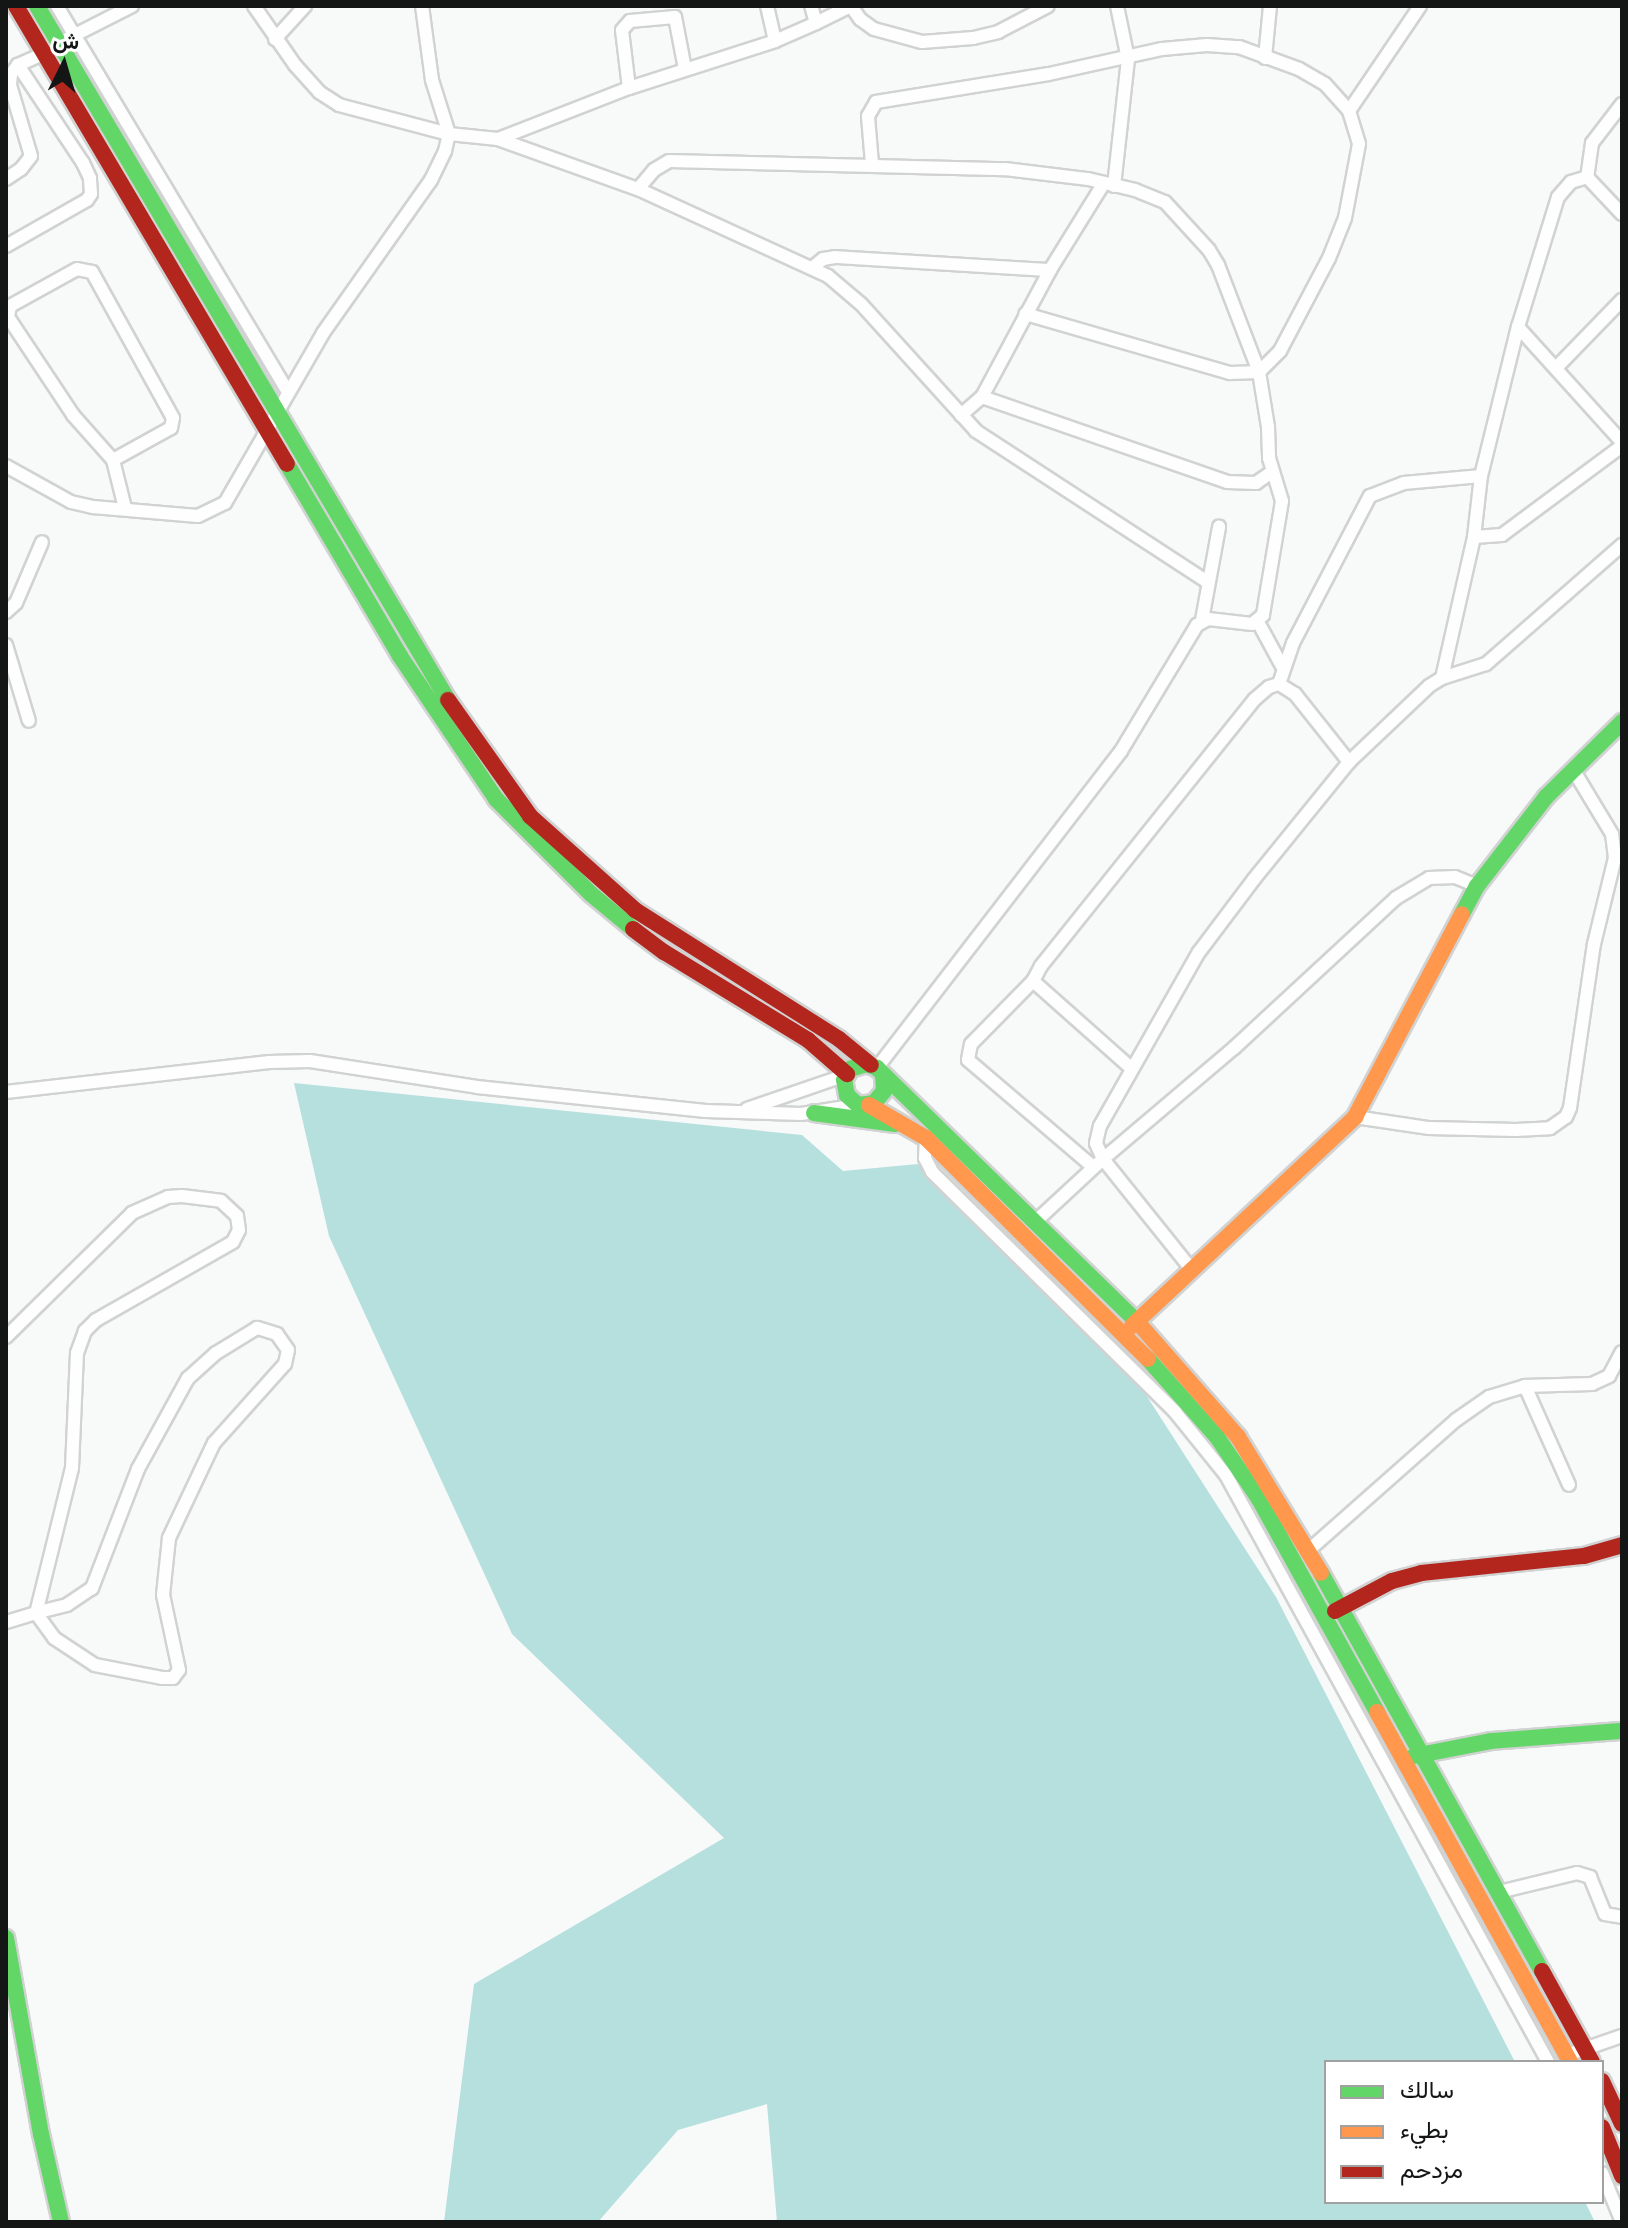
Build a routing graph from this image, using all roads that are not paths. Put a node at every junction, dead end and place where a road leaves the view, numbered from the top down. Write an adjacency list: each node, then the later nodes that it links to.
1 (16, 6): 19 (main road)
2 (37, 6): 17 (main road)
3 (57, 6): 17 (street)
4 (132, 6): 17 (street)
5 (254, 6): 16 (street)
6 (305, 6): 16 (street)
7 (422, 6): 27 (street)
8 (767, 6): 18 (street)
9 (811, 6): 15 (street)
10 (851, 6): 11 (street); 15 (street)
11 (1048, 6)
12 (1117, 6): 21 (street)
13 (1270, 6): 20 (street)
14 (1420, 6): 26 (street)
15 (816, 23): 18 (street)
16 (275, 39): 27 (street)
17 (67, 40): 43 (street); 45 (main road)
18 (775, 41): 23 (street)
19 (43, 54): 22 (street); 47 (main road)
20 (1265, 58): 21 (street); 26 (street)
21 (1128, 59): 29 (street); 32 (street)
22 (18, 65): 31 (street); 35 (street)
23 (685, 69): 24 (street); 24 (street)
24 (629, 88): 28 (street)
25 (1622, 104): 30 (street)
26 (1349, 111): 42 (street)
27 (449, 134): 28 (street); 43 (street)
28 (498, 139): 33 (street)
29 (872, 164): 32 (street); 33 (street)
30 (1587, 177): 34 (street); 40 (street)
31 (6, 179)
32 (1109, 184): 37 (street); 42 (street)
33 (638, 189): 36 (street)
34 (1622, 214)
35 (6, 246)
36 (812, 268): 37 (street); 46 (street)
37 (1050, 270): 39 (street)
38 (1622, 300): 41 (street)
39 (1025, 314): 42 (street); 44 (street)
40 (1518, 327): 41 (street); 52 (street)
41 (1556, 368): 48 (street)
42 (1259, 372): 51 (street)
43 (288, 392): 45 (street)
44 (982, 397): 46 (street); 51 (street)
45 (276, 413): 47 (street); 71 (main road)
46 (961, 415): 58 (street)
47 (267, 432): 53 (street); 71 (main road)
48 (1622, 444): 55 (street)
49 (113, 460): 49 (street); 53 (street)
50 (6, 466): 53 (street)
51 (1272, 472): 61 (street)
52 (1481, 476): 55 (street); 64 (street)
53 (125, 508)
54 (1219, 527): 58 (street)
55 (1474, 537): 65 (street)
56 (42, 542): 59 (street)
57 (1622, 545): 65 (street)
58 (1206, 581): 60 (street)
59 (6, 612)
60 (1202, 620): 61 (street); 75 (street)
61 (1258, 622): 64 (street)
62 (6, 645): 63 (street)
63 (9, 664): 67 (street)
64 (1283, 668): 66 (street)
65 (1442, 678): 69 (street)
66 (1279, 684): 69 (street); 73 (street)
67 (29, 721)
68 (1622, 722): 70 (main road)
69 (1349, 762): 74 (street)
70 (1574, 771): 72 (main road); 81 (street)
71 (501, 791): 75 (main road); 76 (main road)
72 (1477, 886): 81 (main road); 84 (street)
73 (1033, 981): 74 (street); 84 (street)
74 (1131, 1068): 84 (street)
75 (877, 1070): 76 (main road); 78 (main road); 85 (main road)
76 (846, 1074): 78 (main road); 79 (street)
77 (8, 1093): 79 (street)
78 (864, 1105): 80 (street); 82 (main road)
79 (744, 1111): 80 (street)
80 (814, 1113): 82 (main road)
81 (1355, 1117): 86 (main road)
82 (909, 1125): 83 (main road)
83 (926, 1138): 87 (main road); 101 (street)
84 (1098, 1162): 85 (street); 86 (street)
85 (1036, 1221): 87 (main road)
86 (1192, 1270): 87 (main road)
87 (1131, 1327): 93 (main road); 96 (main road)
88 (6, 1337): 95 (street)
89 (1622, 1352): 90 (street)
90 (1525, 1386): 91 (street); 93 (street)
91 (1569, 1485)
92 (1622, 1545): 94 (main road)
93 (1309, 1550): 94 (main road)
94 (1341, 1607): 96 (main road); 99 (main road)
95 (36, 1613): 95 (street); 97 (street)
96 (1325, 1618): 100 (main road)
97 (6, 1622)
98 (1622, 1731): 99 (main road)
99 (1422, 1752): 100 (main road); 102 (main road)
100 (1405, 1759): 101 (street); 107 (main road)
101 (1387, 1769): 108 (street)
102 (1499, 1892): 103 (street); 106 (main road)
103 (1622, 1917)
104 (6, 1938): 114 (main road)
105 (1622, 2036): 106 (street)
106 (1589, 2055): 107 (street)
107 (1569, 2059)
108 (1547, 2060)
109 (1604, 2085): 110 (main road)
110 (1622, 2124)
111 (1604, 2132): 112 (main road)
112 (1622, 2176)
113 (1604, 2178): 115 (street)
114 (61, 2222)
115 (1622, 2222)

